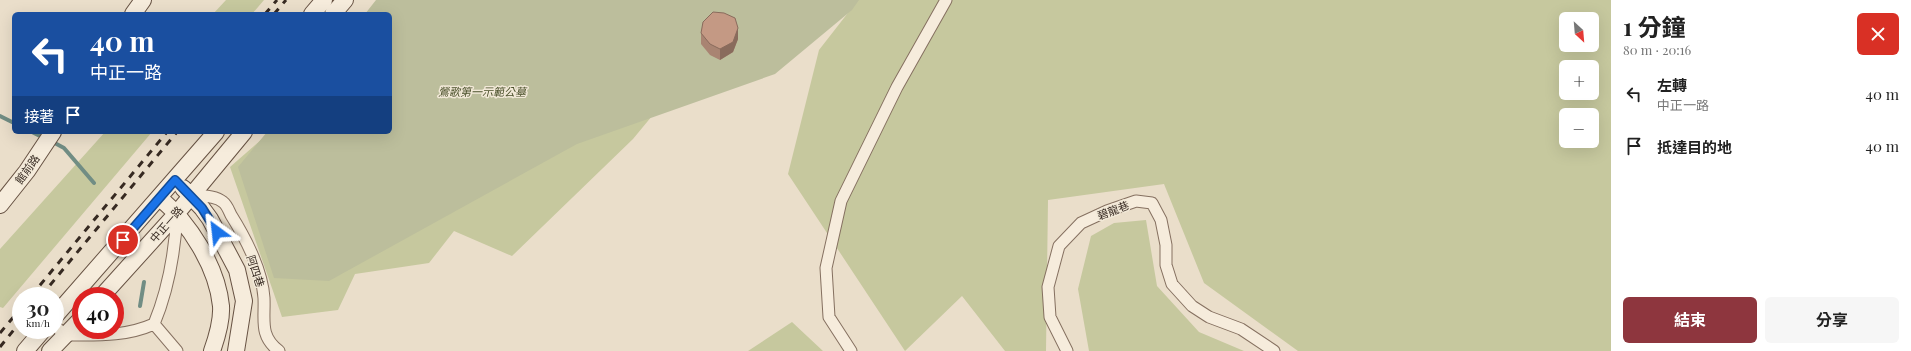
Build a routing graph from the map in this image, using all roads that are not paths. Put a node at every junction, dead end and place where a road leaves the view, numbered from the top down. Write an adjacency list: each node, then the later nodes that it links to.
1 (143, 0): 5 (main road)
2 (324, 0): 6 (main road)
3 (345, 0): 7 (main road)
4 (946, 0): 28 (street)
5 (134, 12)
6 (314, 12)
7 (335, 12)
8 (52, 134): 14 (main road, 館前路)
9 (214, 134): 11 (main road, 中正一路)
10 (242, 134): 12 (main road, 中正一路)
11 (175, 180): 12 (main road); 13 (main road, 中正一路)
12 (190, 195): 15 (main road, 中正一路); 26 (main road); 27 (street, 阿四巷)
13 (160, 198): 15 (main road); 17 (main road, 中正一路)
14 (0, 205)
15 (177, 213): 16 (main road, 中正一路); 18 (street); 25 (main road)
16 (110, 287)
17 (64, 306)
18 (154, 324): 19 (street); 24 (street)
19 (64, 330)
20 (35, 339): 22 (main road)
21 (56, 339): 23 (main road)
22 (25, 351)
23 (50, 351)
24 (177, 351)
25 (212, 351)
26 (236, 351)
27 (279, 351)
28 (852, 351)
29 (1067, 351): 30 (street, 碧龍巷)
30 (1274, 351)

